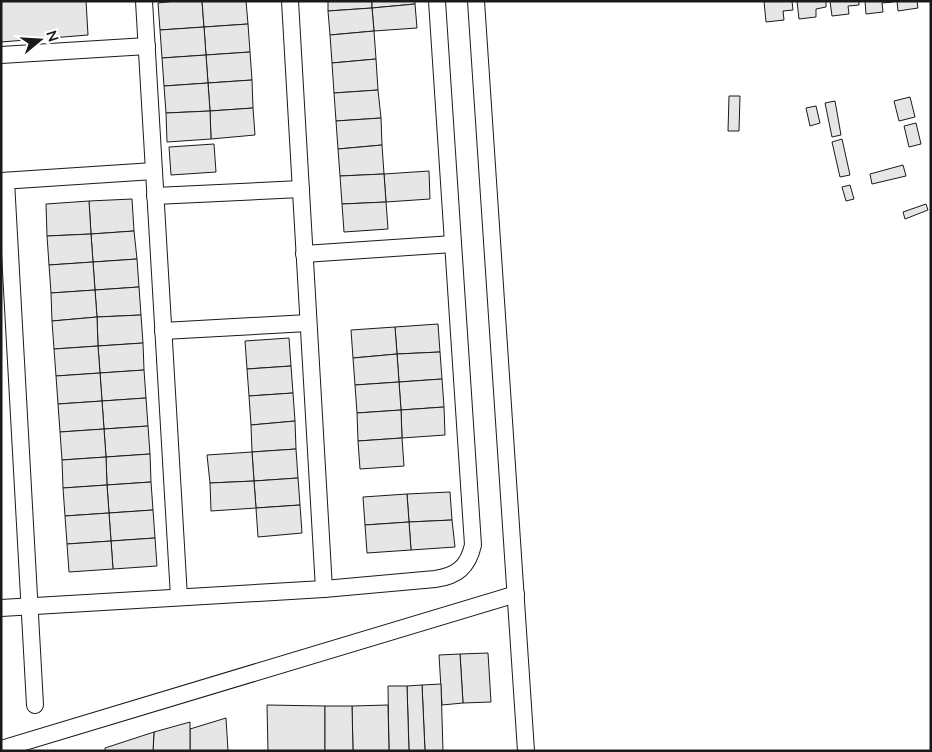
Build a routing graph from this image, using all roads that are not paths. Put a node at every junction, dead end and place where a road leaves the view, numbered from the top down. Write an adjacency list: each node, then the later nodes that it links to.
1 (144, 1): 5 (street)
2 (290, 1): 9 (street)
3 (437, 1): 11 (street)
4 (476, 1): 16 (street)
5 (147, 46): 6 (street); 7 (street)
6 (1, 55)
7 (154, 171): 8 (street); 10 (street)
8 (4, 181): 18 (street)
9 (301, 189): 10 (street); 12 (street)
10 (155, 196): 14 (street)
11 (453, 244): 12 (street); 15 (street)
12 (304, 254): 13 (street)
13 (308, 323): 14 (street); 15 (street)
14 (163, 331): 17 (street)
15 (324, 589): 17 (street)
16 (516, 594): 21 (street); 22 (street)
17 (179, 597): 18 (street)
18 (30, 606): 19 (street); 20 (street)
19 (1, 608)
20 (35, 705)
21 (11, 748)
22 (526, 751)

